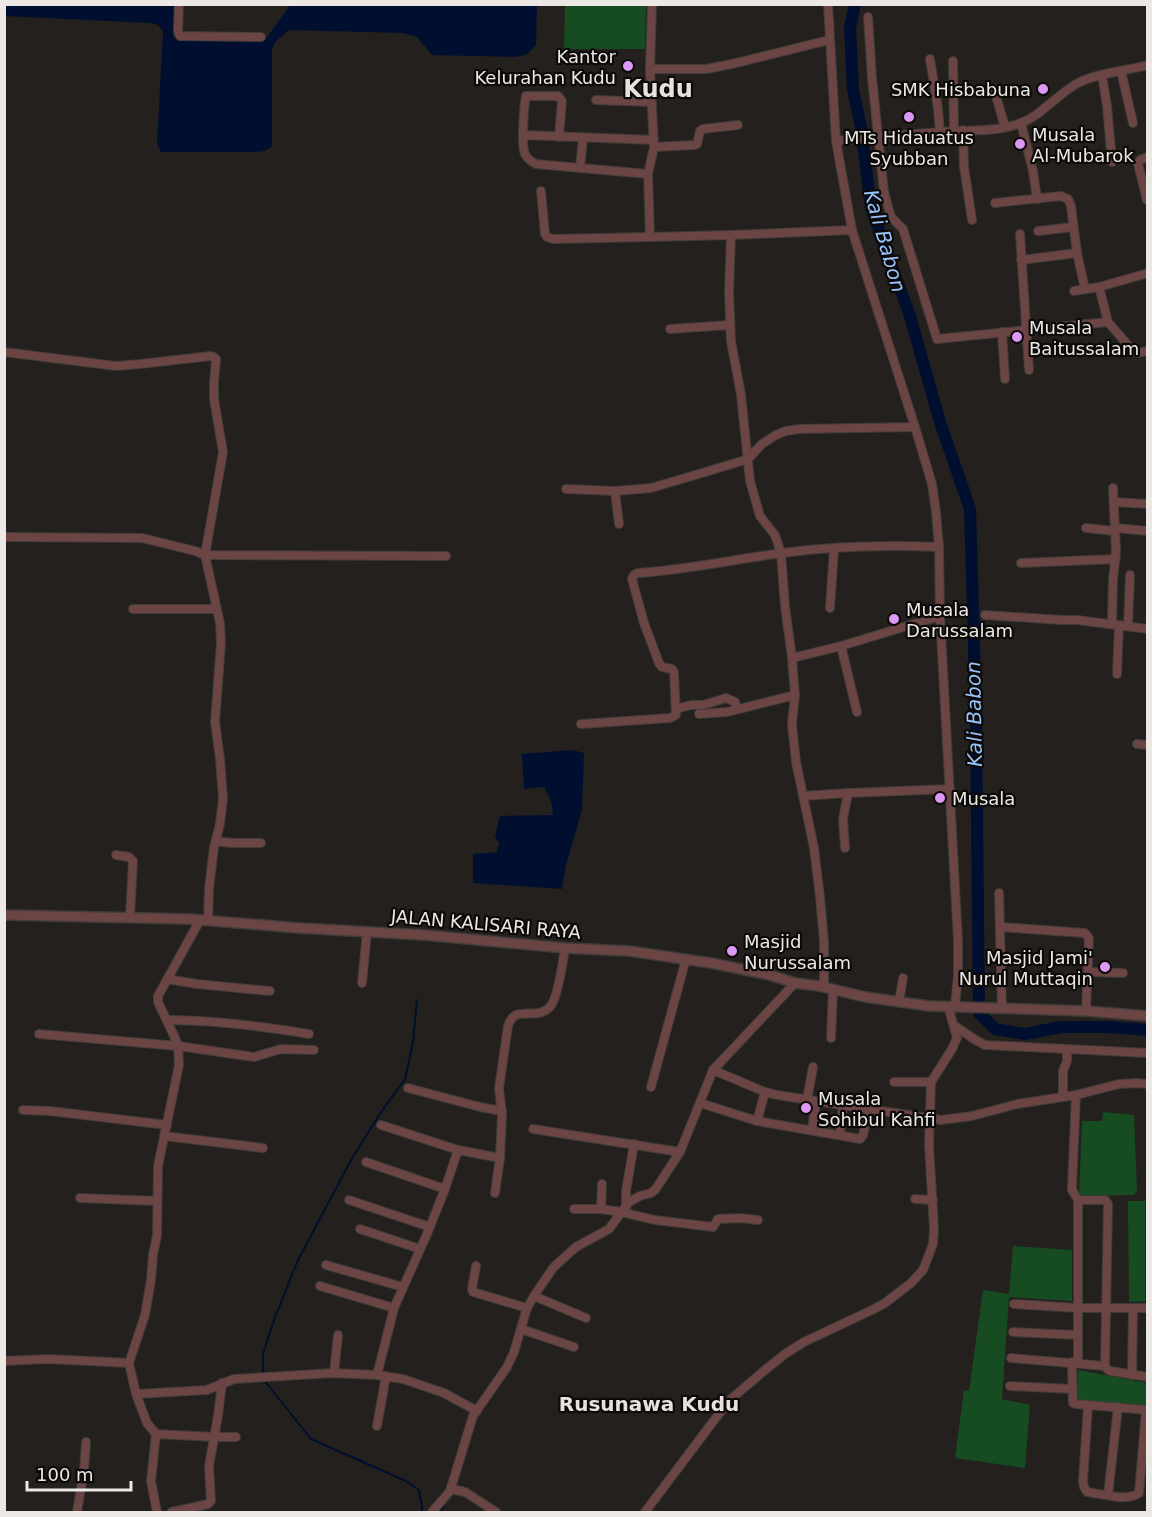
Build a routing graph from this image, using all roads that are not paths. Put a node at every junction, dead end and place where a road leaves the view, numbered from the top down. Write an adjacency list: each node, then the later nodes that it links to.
1 (179, 4): 5 (street)
2 (652, 4): 10 (street)
3 (828, 4): 6 (street)
4 (868, 17): 24 (street)
5 (261, 37)
6 (830, 40): 10 (street); 26 (street)
7 (930, 59): 21 (street)
8 (953, 61): 20 (street)
9 (1148, 65): 11 (street)
10 (650, 69): 15 (street)
11 (1121, 71): 12 (street); 17 (street)
12 (1102, 75): 16 (street); 29 (street)
13 (994, 89): 19 (street)
14 (596, 100): 15 (street)
15 (651, 102): 27 (street)
16 (1021, 123): 19 (street); 33 (street)
17 (1133, 123)
18 (738, 125): 27 (street)
19 (1005, 128): 20 (street)
20 (958, 131): 21 (street); 36 (street)
21 (940, 132): 24 (street)
22 (524, 135): 23 (street); 23 (street); 30 (street)
23 (559, 137): 25 (street)
24 (878, 137): 26 (street); 53 (street)
25 (583, 138): 27 (street); 30 (street)
26 (837, 141): 38 (street)
27 (654, 143): 31 (street)
28 (1148, 157): 34 (street)
29 (1112, 162)
30 (580, 168): 31 (street)
31 (648, 174): 42 (street)
32 (541, 191): 42 (street)
33 (1037, 199): 35 (street); 37 (street)
34 (1147, 200)
35 (996, 203)
36 (972, 220)
37 (1073, 227): 39 (street); 43 (street)
38 (852, 230): 41 (street); 58 (street)
39 (1038, 231)
40 (1020, 234): 44 (street)
41 (731, 235): 42 (street); 50 (street)
42 (650, 237)
43 (1077, 253): 44 (street); 47 (street)
44 (1021, 260): 52 (street)
45 (1148, 273): 46 (street)
46 (1099, 287): 47 (street); 49 (street)
47 (1085, 289): 48 (street)
48 (1074, 291)
49 (1108, 322): 52 (street); 54 (street)
50 (729, 325): 51 (street); 59 (street)
51 (670, 329)
52 (1027, 330): 53 (street); 56 (street)
53 (1002, 332): 57 (street)
54 (1148, 351)
55 (4, 352): 73 (street)
56 (1029, 370)
57 (1005, 379)
58 (915, 427): 59 (street); 70 (street)
59 (748, 459): 62 (street); 72 (street)
60 (1113, 488): 63 (street)
61 (566, 489): 62 (street)
62 (615, 491): 65 (street)
63 (1114, 502): 64 (street); 67 (street)
64 (1148, 504)
65 (619, 525)
66 (1086, 528): 67 (street)
67 (1115, 529): 68 (street); 75 (street)
68 (1148, 531)
69 (4, 537): 73 (street)
70 (939, 547): 71 (street); 82 (street)
71 (834, 549): 72 (street); 78 (street)
72 (782, 553): 86 (street); 89 (street)
73 (205, 555): 74 (street); 80 (street)
74 (446, 556)
75 (1116, 559): 76 (street); 83 (street)
76 (1021, 563)
77 (1130, 575): 83 (street)
78 (830, 608)
79 (133, 609): 80 (street)
80 (217, 609): 99 (street)
81 (985, 615): 83 (street)
82 (940, 616): 85 (street); 96 (street)
83 (1120, 625): 84 (street); 87 (street)
84 (1148, 629)
85 (841, 646): 86 (street); 91 (street)
86 (792, 658): 88 (street)
87 (1117, 674)
88 (795, 695): 90 (street); 98 (street)
89 (676, 709): 90 (street); 93 (street)
90 (737, 710): 92 (street)
91 (857, 712)
92 (699, 714)
93 (581, 724)
94 (1137, 744): 95 (street)
95 (1148, 745)
96 (950, 789): 97 (street); 120 (street)
97 (848, 793): 98 (street); 101 (street)
98 (803, 796): 117 (street)
99 (216, 841): 100 (street); 106 (street)
100 (261, 843)
101 (845, 848)
102 (116, 855): 105 (street)
103 (999, 893): 107 (street)
104 (4, 915): 105 (street, JALAN KALISARI RAYA)
105 (130, 917): 106 (street, JALAN KALISARI RAYA)
106 (204, 920): 108 (street, JALAN KALISARI RAYA); 114 (street)
107 (1000, 927): 111 (street); 121 (street)
108 (367, 932): 109 (street, JALAN KALISARI RAYA); 115 (street)
109 (565, 948): 110 (street, JALAN KALISARI RAYA); 148 (street)
110 (687, 959): 116 (street, JALAN KALISARI RAYA); 138 (street)
111 (1088, 972): 112 (street); 122 (street)
112 (1123, 973)
113 (903, 978): 119 (street)
114 (167, 979): 118 (street); 124 (street)
115 (362, 983)
116 (795, 983): 117 (street, JALAN KALISARI RAYA); 134 (street)
117 (828, 988): 119 (street, JALAN KALISARI RAYA); 128 (street)
118 (270, 992)
119 (899, 1002): 120 (street, JALAN KALISARI RAYA)
120 (954, 1007): 121 (street, JALAN KALISARI RAYA); 125 (street)
121 (998, 1008): 122 (street, JALAN KALISARI RAYA)
122 (1086, 1011): 123 (street, JALAN KALISARI RAYA)
123 (1148, 1016)
124 (167, 1020): 127 (street); 129 (street)
125 (954, 1025): 131 (street); 136 (street)
126 (39, 1034): 129 (street)
127 (309, 1034)
128 (831, 1038)
129 (178, 1046): 130 (street); 151 (street)
130 (314, 1050)
131 (1067, 1050): 132 (street); 142 (street)
132 (1148, 1053)
133 (813, 1067): 143 (street)
134 (713, 1070): 140 (street); 144 (street)
135 (894, 1082): 136 (street)
136 (931, 1082): 149 (street)
137 (1148, 1084): 141 (street)
138 (651, 1086)
139 (408, 1088): 148 (street)
140 (765, 1092): 143 (street); 150 (street)
141 (1076, 1095): 142 (street); 170 (street)
142 (1063, 1097): 149 (street)
143 (812, 1101): 145 (street); 154 (street)
144 (700, 1102): 150 (street); 160 (street)
145 (843, 1106): 147 (street); 155 (street)
146 (23, 1110): 151 (street)
147 (869, 1110): 149 (street); 155 (street)
148 (501, 1111): 161 (street)
149 (930, 1118): 169 (street)
150 (757, 1120): 154 (street)
151 (166, 1125): 156 (street)
152 (381, 1125): 159 (street)
153 (533, 1129): 157 (street)
154 (812, 1130): 155 (street)
155 (840, 1135)
156 (164, 1136): 158 (street); 171 (street)
157 (634, 1144): 160 (street); 174 (street)
158 (263, 1148)
159 (458, 1149): 161 (street); 164 (street)
160 (680, 1152): 174 (street)
161 (500, 1158): 165 (street)
162 (366, 1162): 164 (street)
163 (602, 1184): 173 (street)
164 (445, 1189): 176 (street)
165 (495, 1193)
166 (80, 1198): 171 (street)
167 (915, 1199): 169 (street)
168 (349, 1200): 176 (street)
169 (933, 1200): 227 (street)
170 (1078, 1200): 185 (street); 188 (street)
171 (157, 1201): 199 (street)
172 (574, 1209): 173 (street)
173 (602, 1209): 174 (street)
174 (624, 1209): 175 (street); 183 (street)
175 (758, 1220)
176 (430, 1227): 178 (street)
177 (360, 1229): 178 (street)
178 (420, 1250): 182 (street)
179 (326, 1264): 182 (street)
180 (476, 1266): 187 (street)
181 (320, 1286): 186 (street)
182 (403, 1287): 186 (street)
183 (534, 1296): 187 (street); 191 (street)
184 (1014, 1304): 188 (street)
185 (1106, 1307): 188 (street); 189 (street); 201 (street)
186 (394, 1308): 203 (street)
187 (526, 1308): 192 (street)
188 (1078, 1308): 195 (street)
189 (1133, 1308): 190 (street); 204 (street)
190 (1148, 1308)
191 (586, 1318)
192 (521, 1329): 196 (street); 214 (street)
193 (1013, 1332): 195 (street)
194 (338, 1335): 202 (street)
195 (1078, 1335): 200 (street)
196 (574, 1347)
197 (1011, 1358): 200 (street)
198 (4, 1362): 199 (street)
199 (129, 1363): 210 (street)
200 (1075, 1363): 201 (street); 209 (street)
201 (1105, 1366): 204 (street)
202 (334, 1373): 203 (street); 207 (street)
203 (377, 1375): 205 (street)
204 (1132, 1375): 206 (street)
205 (386, 1376): 214 (street); 215 (street)
206 (1148, 1377)
207 (222, 1383): 210 (street); 217 (street)
208 (1010, 1386): 209 (street)
209 (1072, 1389): 211 (street)
210 (135, 1394): 216 (street)
211 (1088, 1406): 212 (street); 221 (street)
212 (1118, 1407): 213 (street); 221 (street)
213 (1147, 1410): 221 (street)
214 (477, 1411): 220 (street)
215 (377, 1426)
216 (156, 1434): 217 (street); 223 (street)
217 (215, 1437): 218 (street); 224 (street)
218 (236, 1437)
219 (86, 1442): 222 (street)
220 (451, 1489): 225 (street); 226 (street)
221 (1108, 1495)
222 (77, 1512)
223 (157, 1512)
224 (172, 1512)
225 (432, 1512)
226 (496, 1512)
227 (645, 1512)

